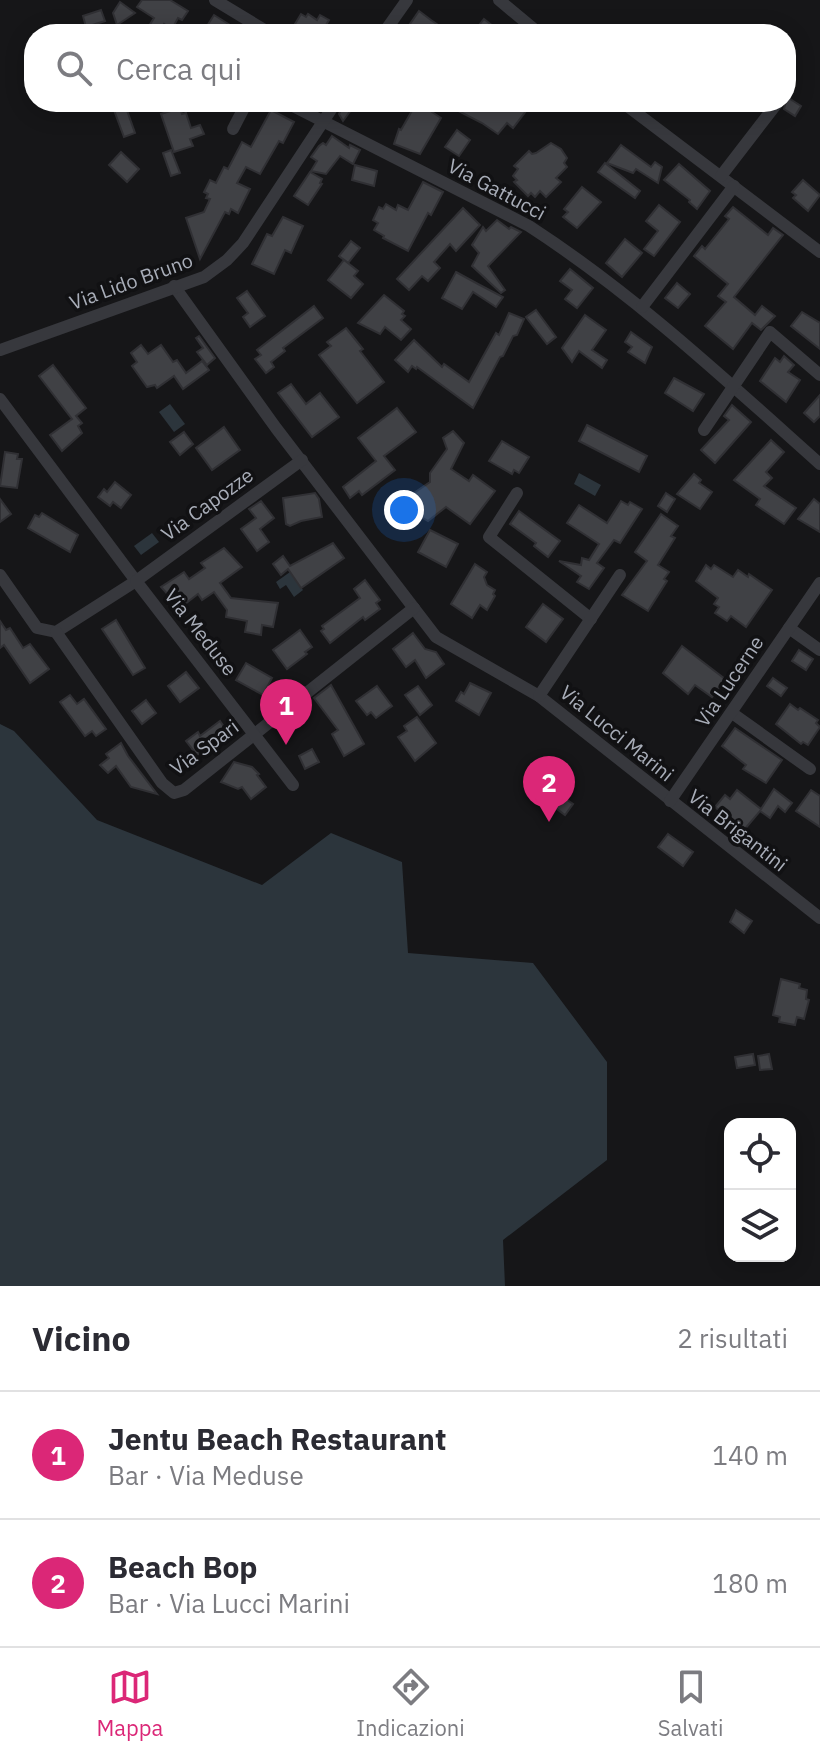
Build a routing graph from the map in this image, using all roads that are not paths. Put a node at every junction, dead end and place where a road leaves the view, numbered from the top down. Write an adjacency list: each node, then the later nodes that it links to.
1 (215, 0): 4 (street)
2 (407, 0): 5 (street)
3 (499, 0): 6 (street)
4 (255, 24)
5 (390, 24)
6 (528, 24)
7 (242, 112): 13 (street)
8 (304, 112): 12 (street, Via Gattucci)
9 (330, 112): 12 (street, Via Lido Bruno)
10 (635, 112): 14 (street)
11 (770, 112): 14 (street)
12 (323, 122): 17 (street, Via Lido Bruno); 18 (street, Via Gattucci)
13 (233, 129)
14 (721, 176): 15 (street)
15 (734, 186): 16 (street); 18 (street)
16 (820, 252)
17 (174, 286): 19 (street, Via Lido Bruno); 24 (street, Via Lucci Marini)
18 (642, 307): 21 (street, Via Gattucci)
19 (0, 350)
20 (820, 375): 21 (street)
21 (733, 386): 23 (street); 25 (street, Via Gattucci)
22 (0, 399): 29 (street, Via Meduse)
23 (704, 430)
24 (302, 460): 29 (street, Via Capozze); 31 (street, Via Lucci Marini)
25 (820, 464)
26 (517, 493): 32 (street)
27 (0, 575): 34 (street)
28 (620, 575): 32 (street, Via Lucci Marini)
29 (136, 581): 34 (street, Via Capozze); 38 (street, Via Meduse)
30 (820, 583): 33 (street, Via Lucerne)
31 (414, 608): 36 (street, Via Lucci Marini); 38 (street, Via Spari)
32 (591, 619): 36 (street, Via Lucci Marini)
33 (789, 628): 35 (street); 37 (street, Via Lucerne)
34 (56, 632): 38 (street, Via Spari)
35 (820, 650)
36 (539, 696): 41 (street, Via Lucci Marini)
37 (732, 713): 39 (street); 41 (street, Via Lucerne)
38 (255, 735): 40 (street, Via Meduse)
39 (810, 769)
40 (293, 785)
41 (670, 801): 42 (street, Via Brigantini)
42 (820, 918)

